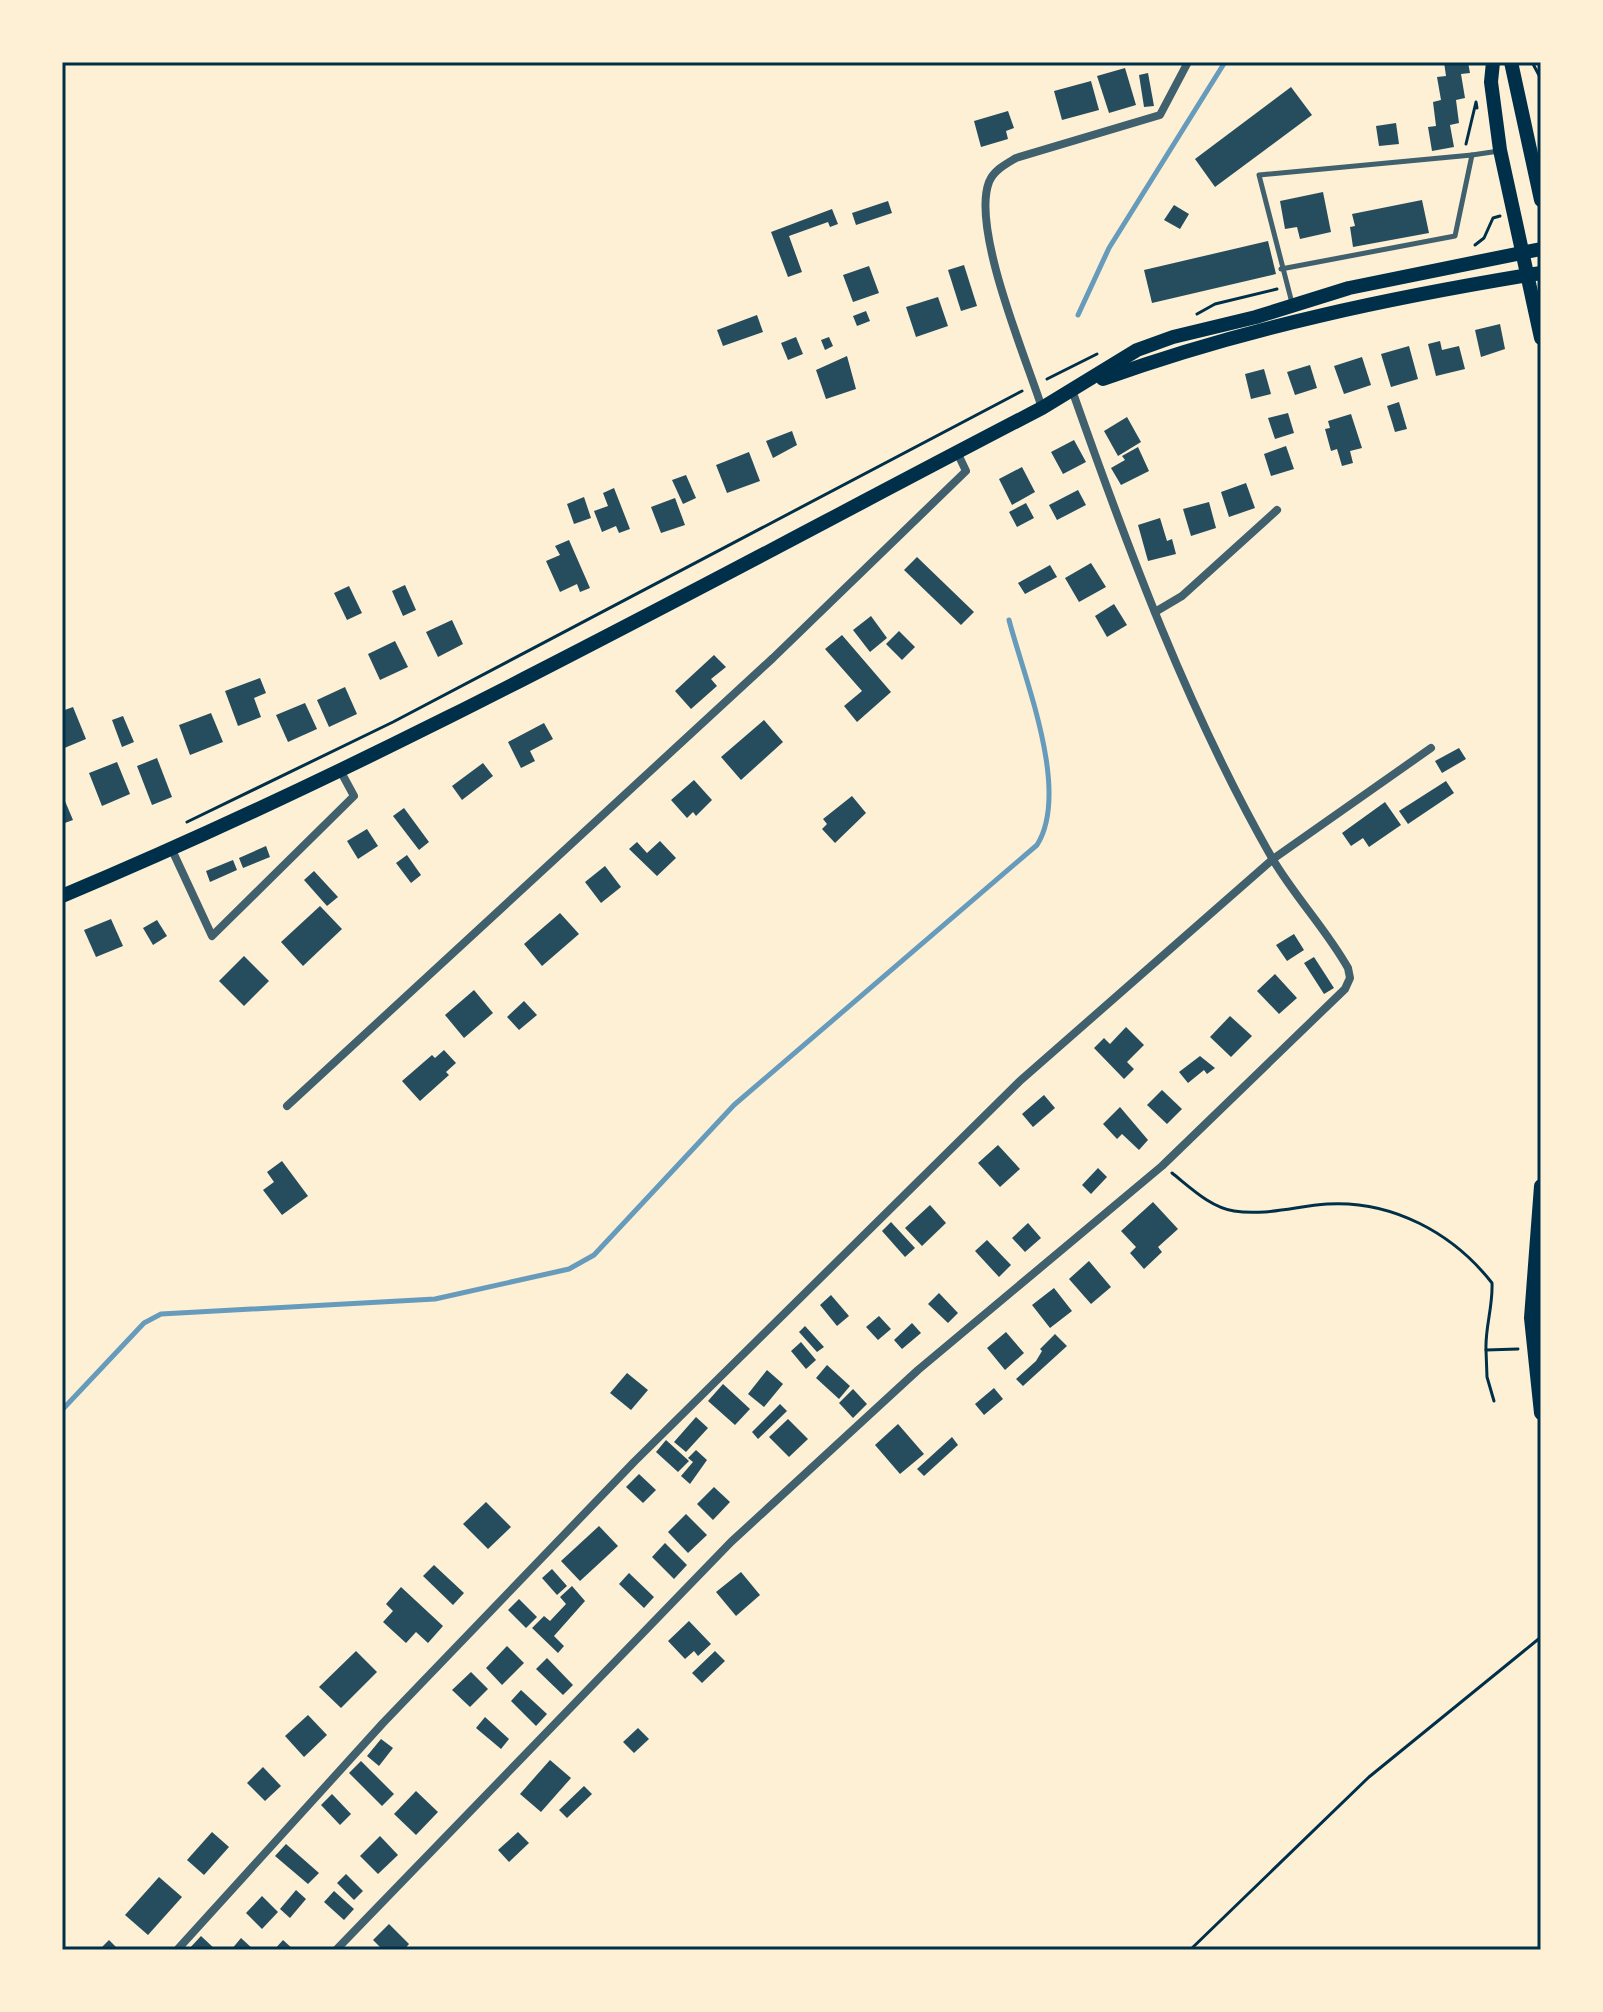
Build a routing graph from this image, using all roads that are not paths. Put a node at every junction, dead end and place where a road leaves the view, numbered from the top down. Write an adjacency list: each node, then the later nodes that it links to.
1 (1188, 62): 15 (street)
2 (1493, 62): 4 (main road)
3 (1511, 62): 6 (main road)
4 (1500, 150): 5 (lane); 8 (main road)
5 (1472, 155): 9 (lane); 9 (lane)
6 (1541, 200)
7 (1541, 249): 8 (main road)
8 (1521, 252): 10 (main road); 11 (main road)
9 (1281, 269): 11 (lane)
10 (1534, 274): 12 (main road); 13 (main road)
11 (1293, 305): 12 (lane); 14 (main road)
12 (1300, 322): 14 (main road)
13 (1541, 338)
14 (1072, 390): 15 (main road); 18 (street)
15 (1042, 408): 16 (main road)
16 (957, 452): 20 (main road); 24 (street)
17 (1277, 510): 18 (street)
18 (1155, 612): 22 (street)
19 (1431, 748): 22 (street)
20 (341, 772): 21 (main road); 21 (street)
21 (172, 850): 23 (main road)
22 (1273, 859): 28 (street); 29 (street)
23 (62, 896)
24 (287, 1106)
25 (1541, 1186): 26 (main road)
26 (1537, 1348): 27 (main road)
27 (1541, 1413)
28 (177, 1950)
29 (336, 1950)

